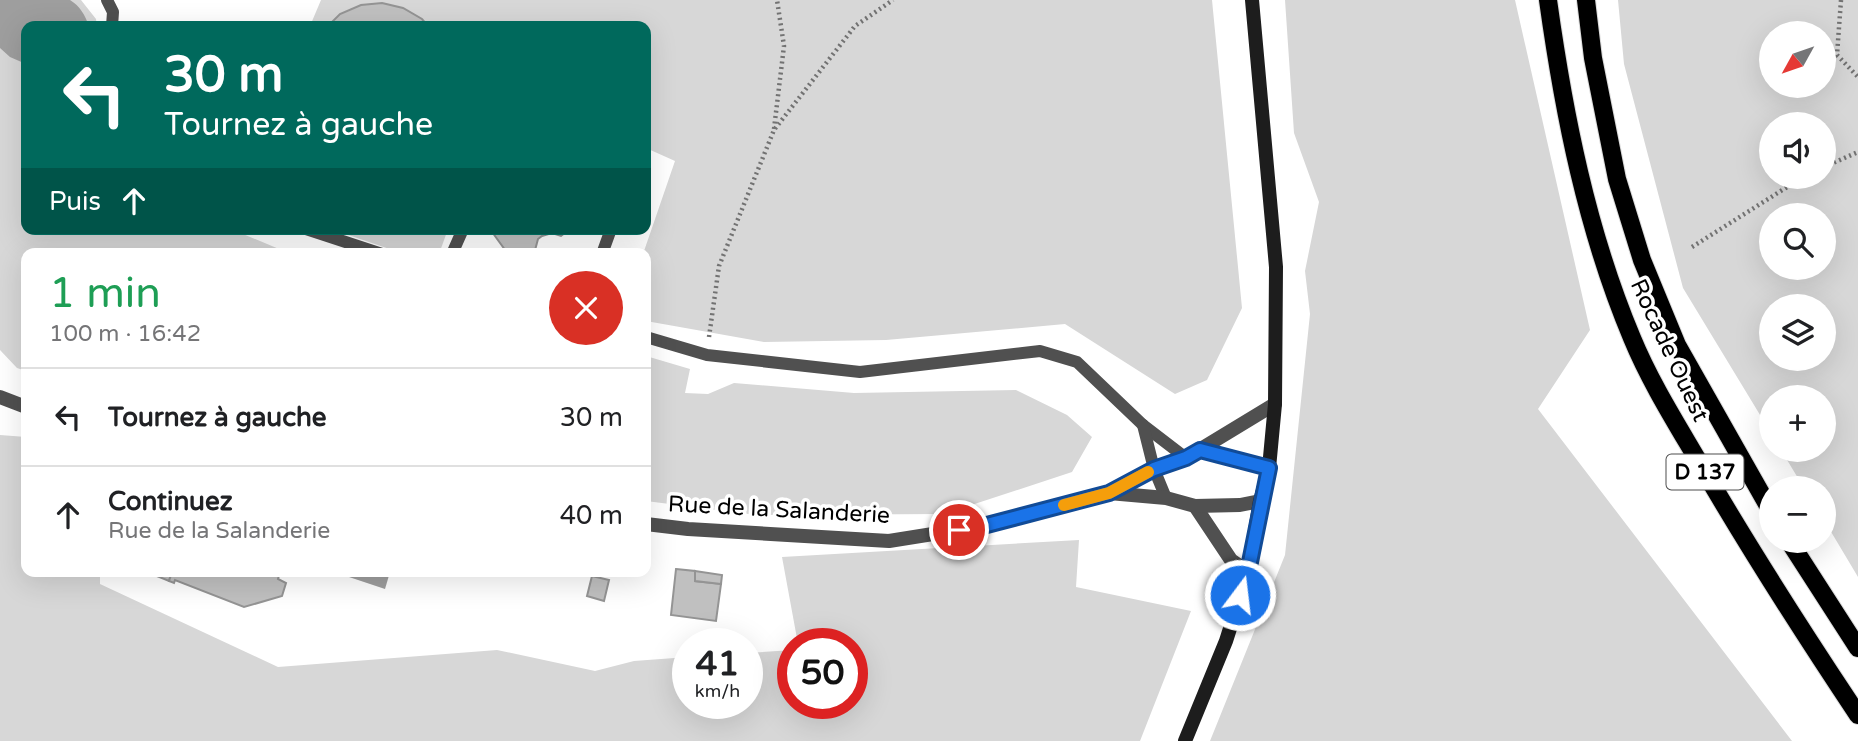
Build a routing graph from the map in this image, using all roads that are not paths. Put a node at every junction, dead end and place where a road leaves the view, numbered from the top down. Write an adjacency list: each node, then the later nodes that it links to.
1 (107, 0): 6 (lane)
2 (1251, 0): 7 (main road)
3 (1258, 0): 7 (main road)
4 (1548, 0): 28 (main road, Rocade Ouest / D 137)
5 (1586, 0): 19 (main road, Rocade Ouest / D 137)
6 (113, 21)
7 (1255, 35): 12 (main road)
8 (324, 235): 9 (lane)
9 (364, 248)
10 (651, 338): 14 (lane)
11 (0, 397): 13 (street)
12 (1275, 404): 15 (street); 17 (main road)
13 (21, 405)
14 (1143, 425): 16 (lane); 18 (lane)
15 (1200, 450): 16 (street); 17 (street)
16 (1186, 458): 18 (street)
17 (1269, 468): 22 (main road)
18 (1154, 469): 20 (street); 21 (lane)
19 (1759, 490)
20 (1109, 493): 21 (street, Rue de la Salanderie); 24 (street, Rue de la Salanderie)
21 (1166, 498): 23 (street, Rue de la Salanderie)
22 (1260, 500): 23 (street, Rue de la Salanderie); 26 (main road)
23 (1195, 506): 26 (street)
24 (651, 525)
25 (1797, 553): 27 (main road)
26 (1248, 572): 29 (main road)
27 (1858, 648)
28 (1858, 715)
29 (1185, 741)

